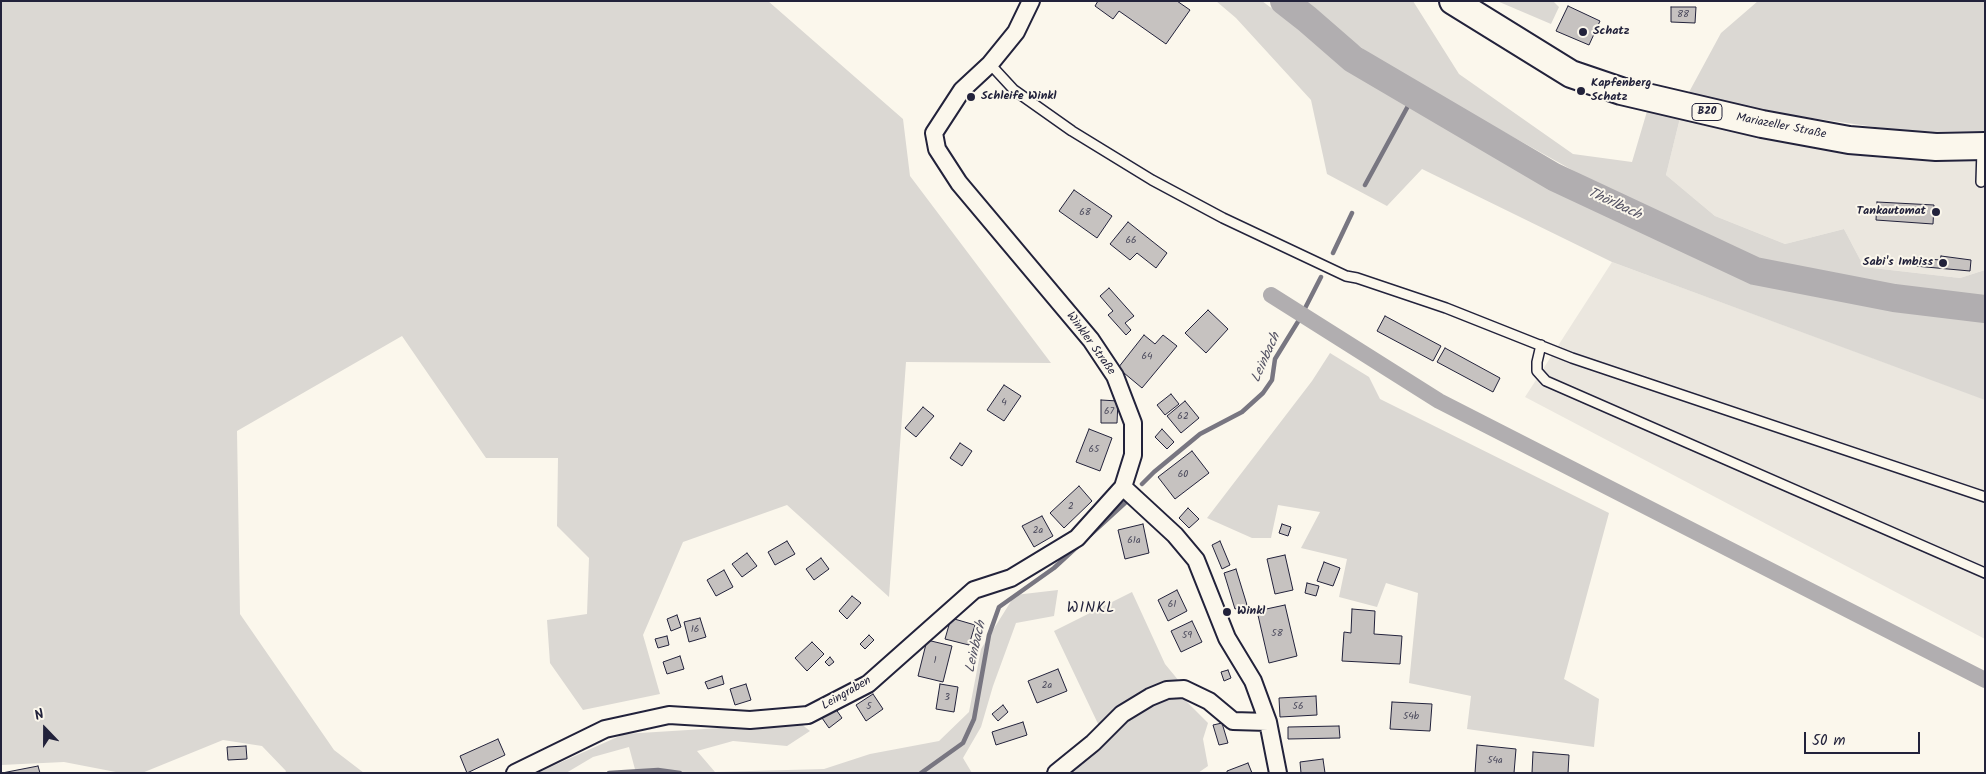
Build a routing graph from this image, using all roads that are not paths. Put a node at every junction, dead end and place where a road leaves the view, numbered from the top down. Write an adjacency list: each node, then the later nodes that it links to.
1 (1031, 1): 3 (street, Winkler Straße)
2 (1453, 1): 4 (main road, Mariazeller Straße / B20)
3 (990, 64): 6 (lane); 7 (street, Winkler Straße)
4 (1983, 146): 5 (lane)
5 (1981, 182)
6 (1541, 345): 8 (lane); 9 (lane)
7 (1123, 487): 10 (street); 11 (street, Leingraben)
8 (1985, 497)
9 (1985, 573)
10 (1268, 722): 12 (street); 13 (street)
11 (516, 773)
12 (1056, 773)
13 (1278, 773)

